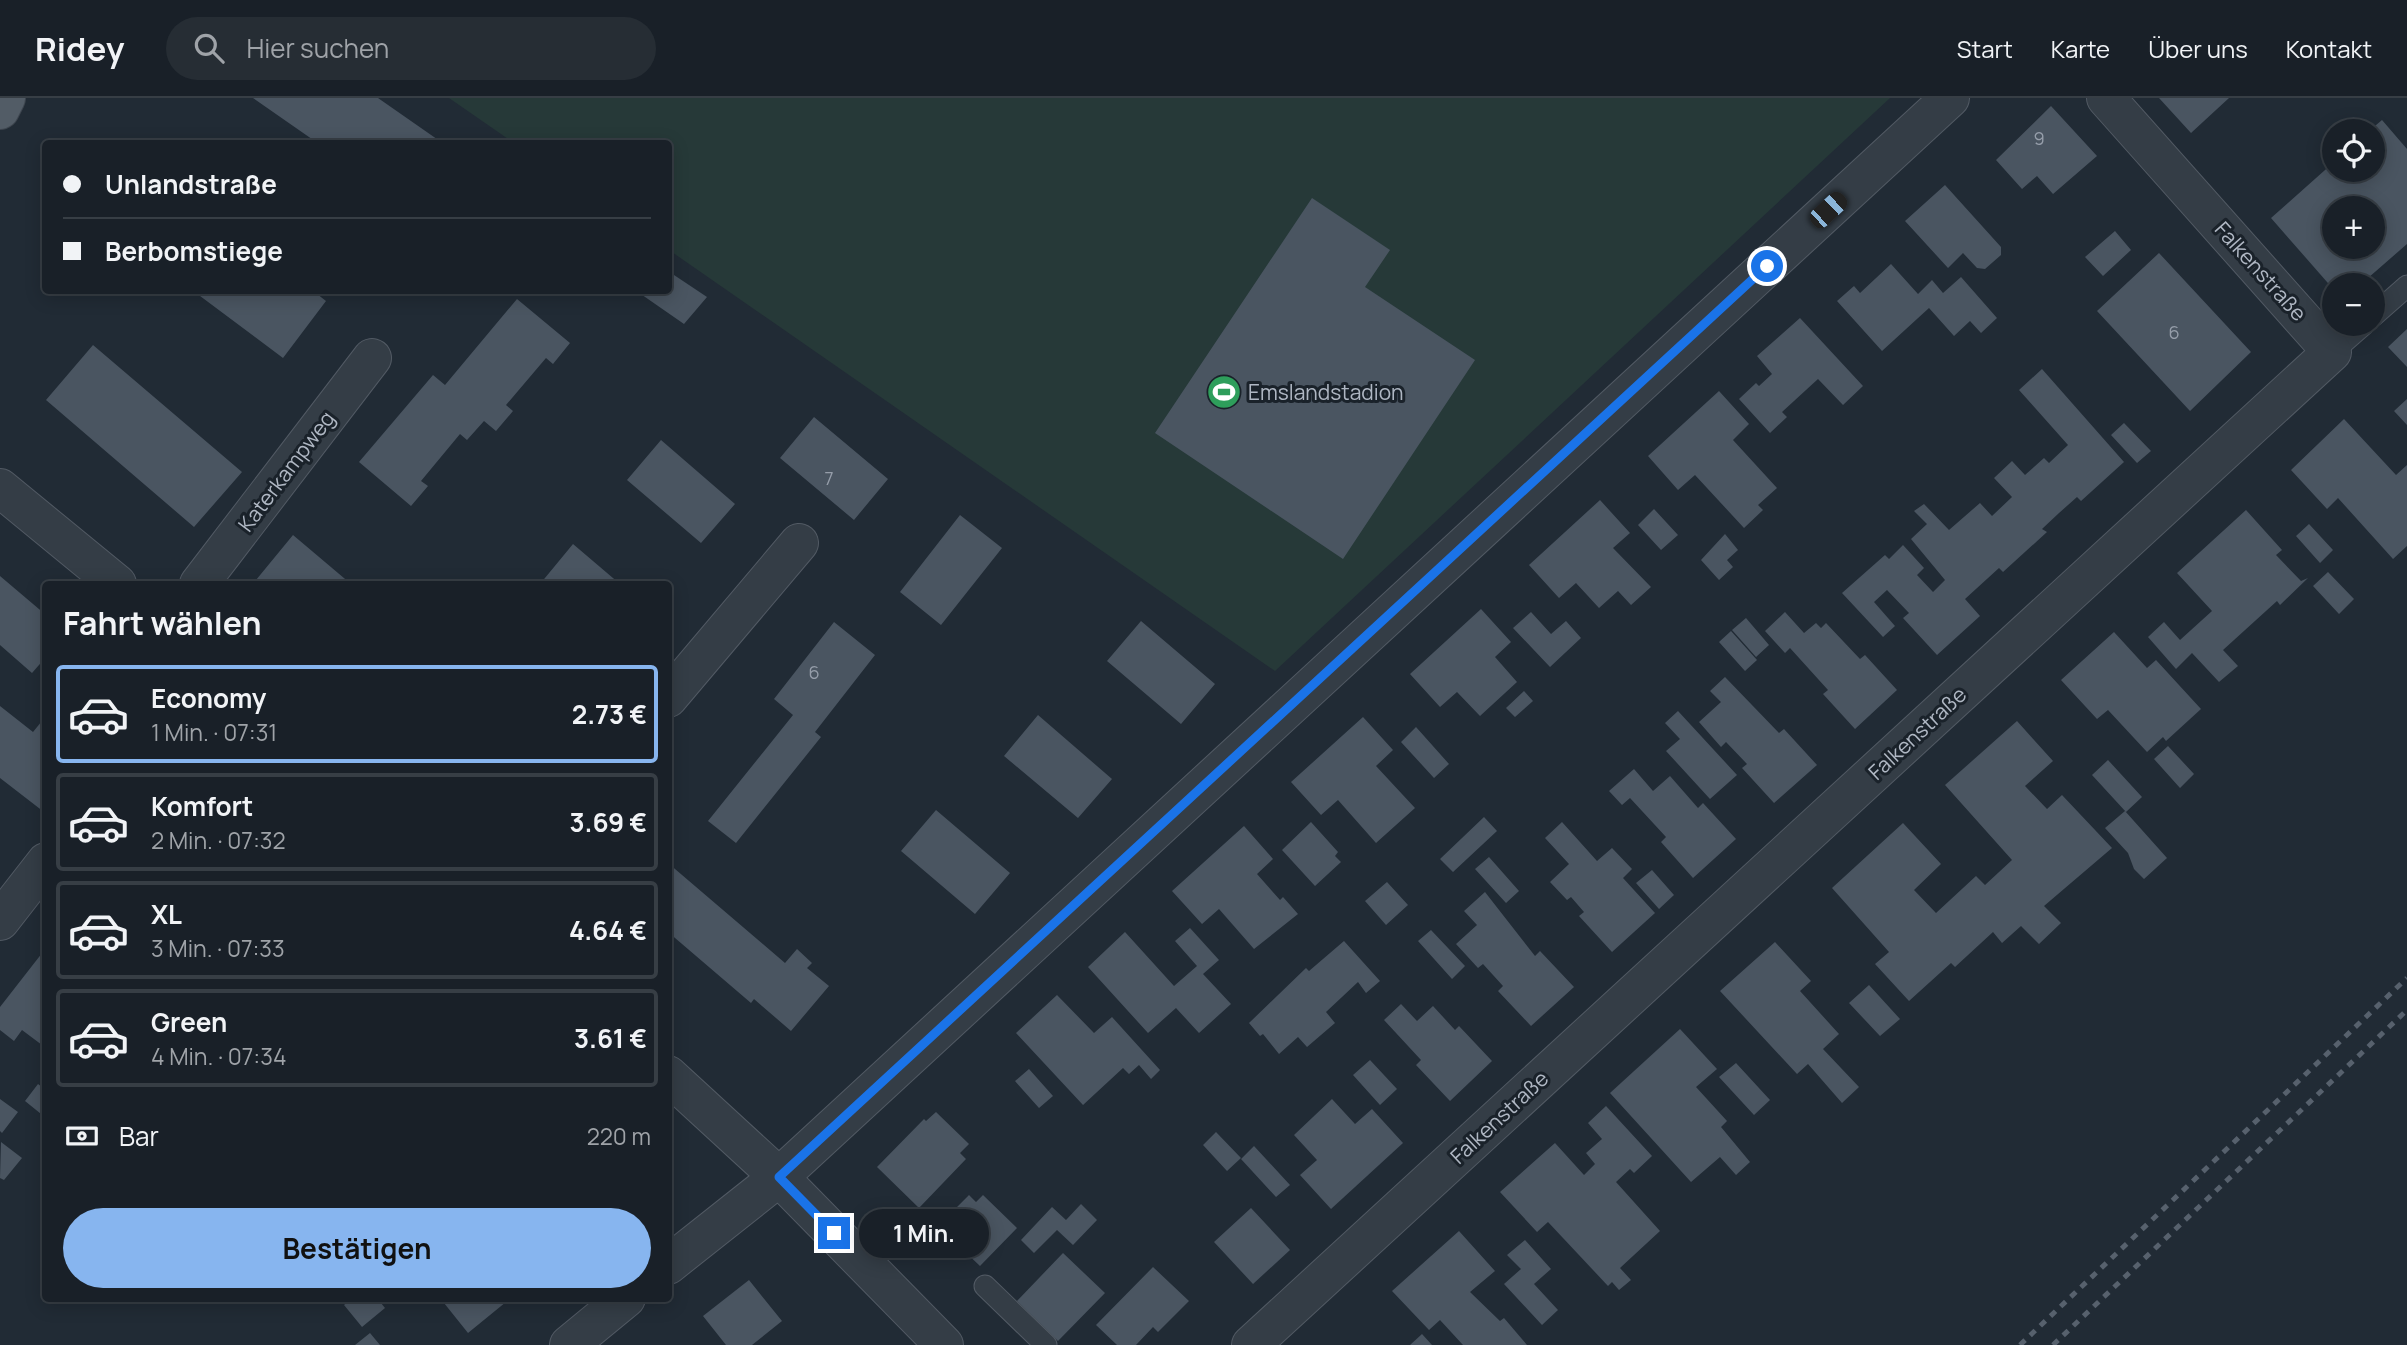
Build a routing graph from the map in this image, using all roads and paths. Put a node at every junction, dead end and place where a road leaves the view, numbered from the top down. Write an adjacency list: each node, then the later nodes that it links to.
1 (6, 98): 4 (main road)
2 (1950, 98): 18 (street)
3 (2106, 98): 8 (street, Falkenstraße)
4 (0, 110)
5 (2407, 286): 6 (lane)
6 (2385, 305)
7 (2350, 336): 8 (lane)
8 (2332, 352): 25 (street, Falkenstraße)
9 (372, 358): 13 (street, Katerkampweg)
10 (0, 488): 12 (street)
11 (799, 543): 14 (street)
12 (113, 581)
13 (202, 581)
14 (672, 693)
15 (42, 867): 16 (street)
16 (0, 920)
17 (672, 1079): 18 (street)
18 (779, 1177): 19 (street); 23 (street)
19 (672, 1262)
20 (985, 1286): 24 (lane)
21 (621, 1302): 22 (street)
22 (569, 1345)
23 (944, 1345)
24 (1046, 1345)
25 (1251, 1345)

